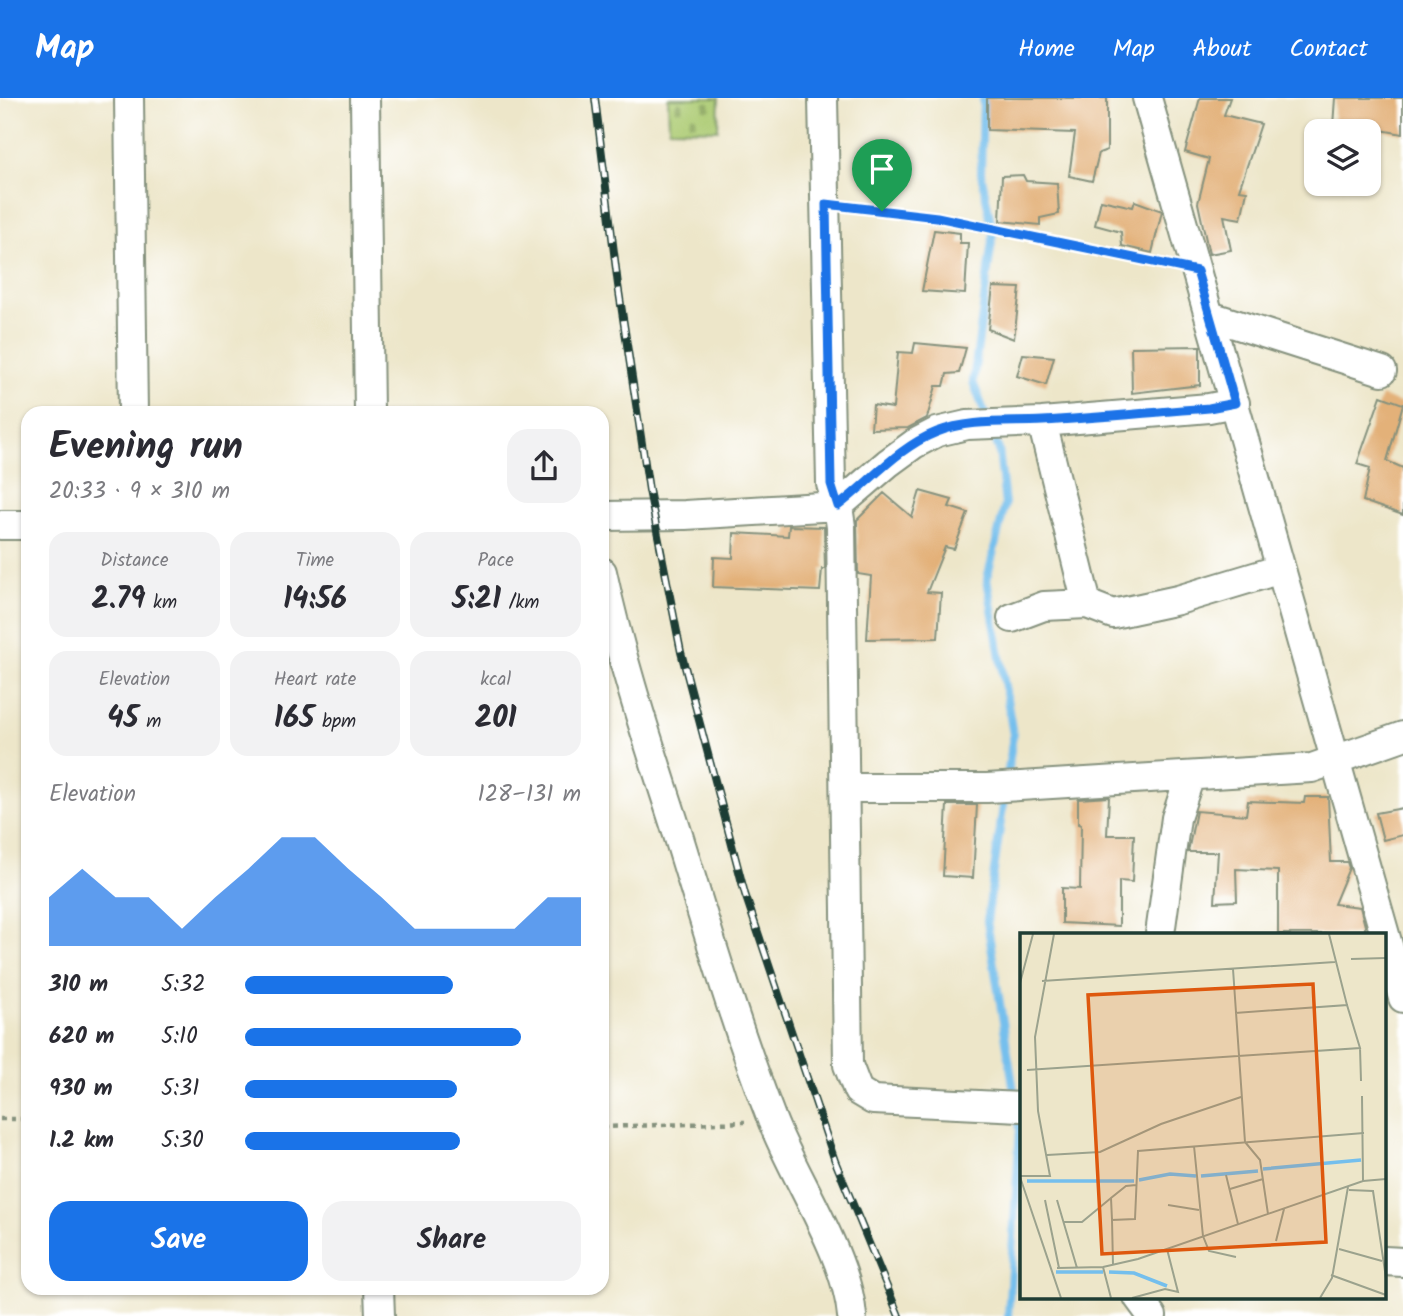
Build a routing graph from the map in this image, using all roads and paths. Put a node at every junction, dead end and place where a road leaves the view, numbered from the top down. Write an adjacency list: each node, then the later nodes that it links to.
1 (129, 98): 10 (street)
2 (365, 98): 11 (street)
3 (823, 98): 5 (street)
4 (1147, 98): 6 (street)
5 (826, 204): 6 (path); 13 (street)
6 (1197, 271): 7 (street)
7 (1210, 316): 8 (street); 9 (street)
8 (1382, 372)
9 (1235, 403): 12 (street); 17 (street)
10 (133, 406)
11 (369, 406)
12 (1042, 422): 13 (street); 19 (street)
13 (838, 506): 14 (street); 24 (street)
14 (609, 516)
15 (0, 525): 16 (street)
16 (21, 525)
17 (1281, 569): 19 (street); 22 (street)
18 (609, 599): 31 (street)
19 (1087, 604): 20 (street)
20 (1012, 618)
21 (1403, 736): 22 (street)
22 (1336, 760): 23 (street); 26 (street)
23 (1190, 776): 24 (street); 25 (street)
24 (845, 788): 28 (street)
25 (1160, 933)
26 (1398, 960): 27 (street)
27 (1403, 998)
28 (1020, 1107)
29 (0, 1119): 30 (path)
30 (21, 1119)
31 (772, 1121): 32 (path); 36 (street)
32 (609, 1127)
33 (379, 1295): 35 (street)
34 (1140, 1298): 37 (street)
35 (380, 1316)
36 (852, 1316)
37 (1152, 1316)

